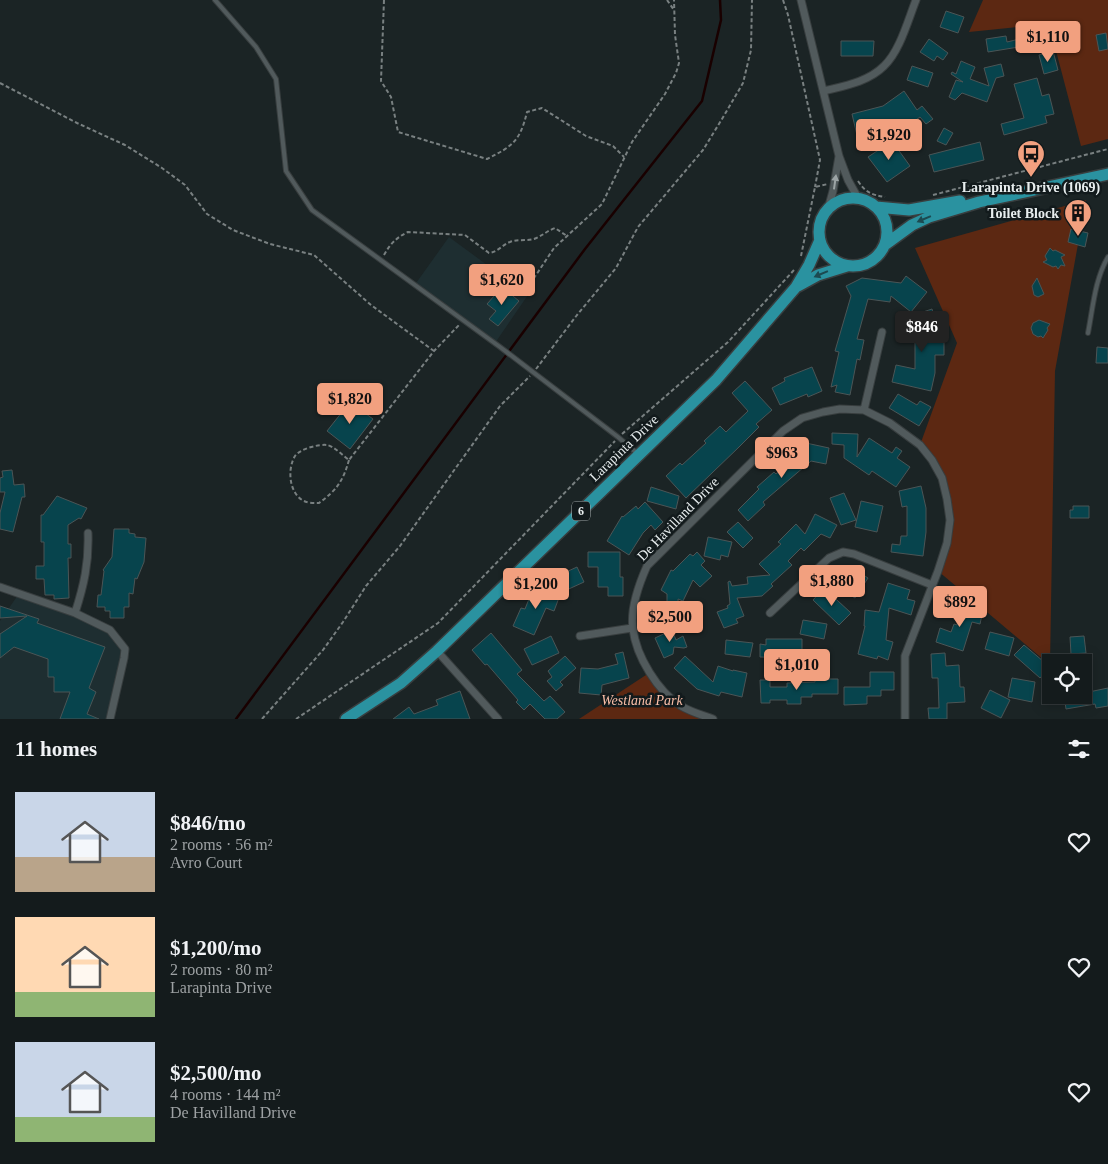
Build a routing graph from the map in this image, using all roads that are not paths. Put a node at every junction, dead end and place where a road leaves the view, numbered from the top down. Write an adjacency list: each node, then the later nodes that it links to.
1 (215, 0): 19 (lane)
2 (802, 0): 4 (street)
3 (916, 0): 4 (street)
4 (824, 91): 5 (street)
5 (839, 156): 8 (street); 10 (street, one-way to 5)
6 (1108, 174): 7 (main road, 6)
7 (1090, 179): 9 (main road, 6); 12 (main road, 6, one-way to 12)
8 (858, 198): 9 (main road, 6); 10 (main road)
9 (876, 207): 12 (main road)
10 (828, 209): 11 (main road, 6)
11 (820, 240): 14 (main road); 15 (main road, Larapinta Drive / 6)
12 (886, 244): 14 (main road, 6)
13 (1108, 257): 17 (lane)
14 (848, 266): 15 (main road, Larapinta Drive / 6, one-way to 15)
15 (796, 287): 19 (main road, Larapinta Drive / 6)
16 (882, 332): 18 (street)
17 (1088, 333)
18 (864, 410): 21 (street, De Havilland Drive); 25 (street, De Havilland Drive)
19 (639, 455): 27 (main road, Larapinta Drive / 6)
20 (88, 533): 23 (street)
21 (932, 585): 24 (street); 32 (street, De Havilland Drive)
22 (0, 587): 23 (street)
23 (75, 613): 29 (street)
24 (770, 613)
25 (632, 628): 26 (street); 31 (street, De Havilland Drive)
26 (580, 636)
27 (437, 651): 28 (main road, Larapinta Drive / 6); 30 (street)
28 (346, 718)
29 (110, 719)
30 (498, 719)
31 (713, 719)
32 (905, 719)

